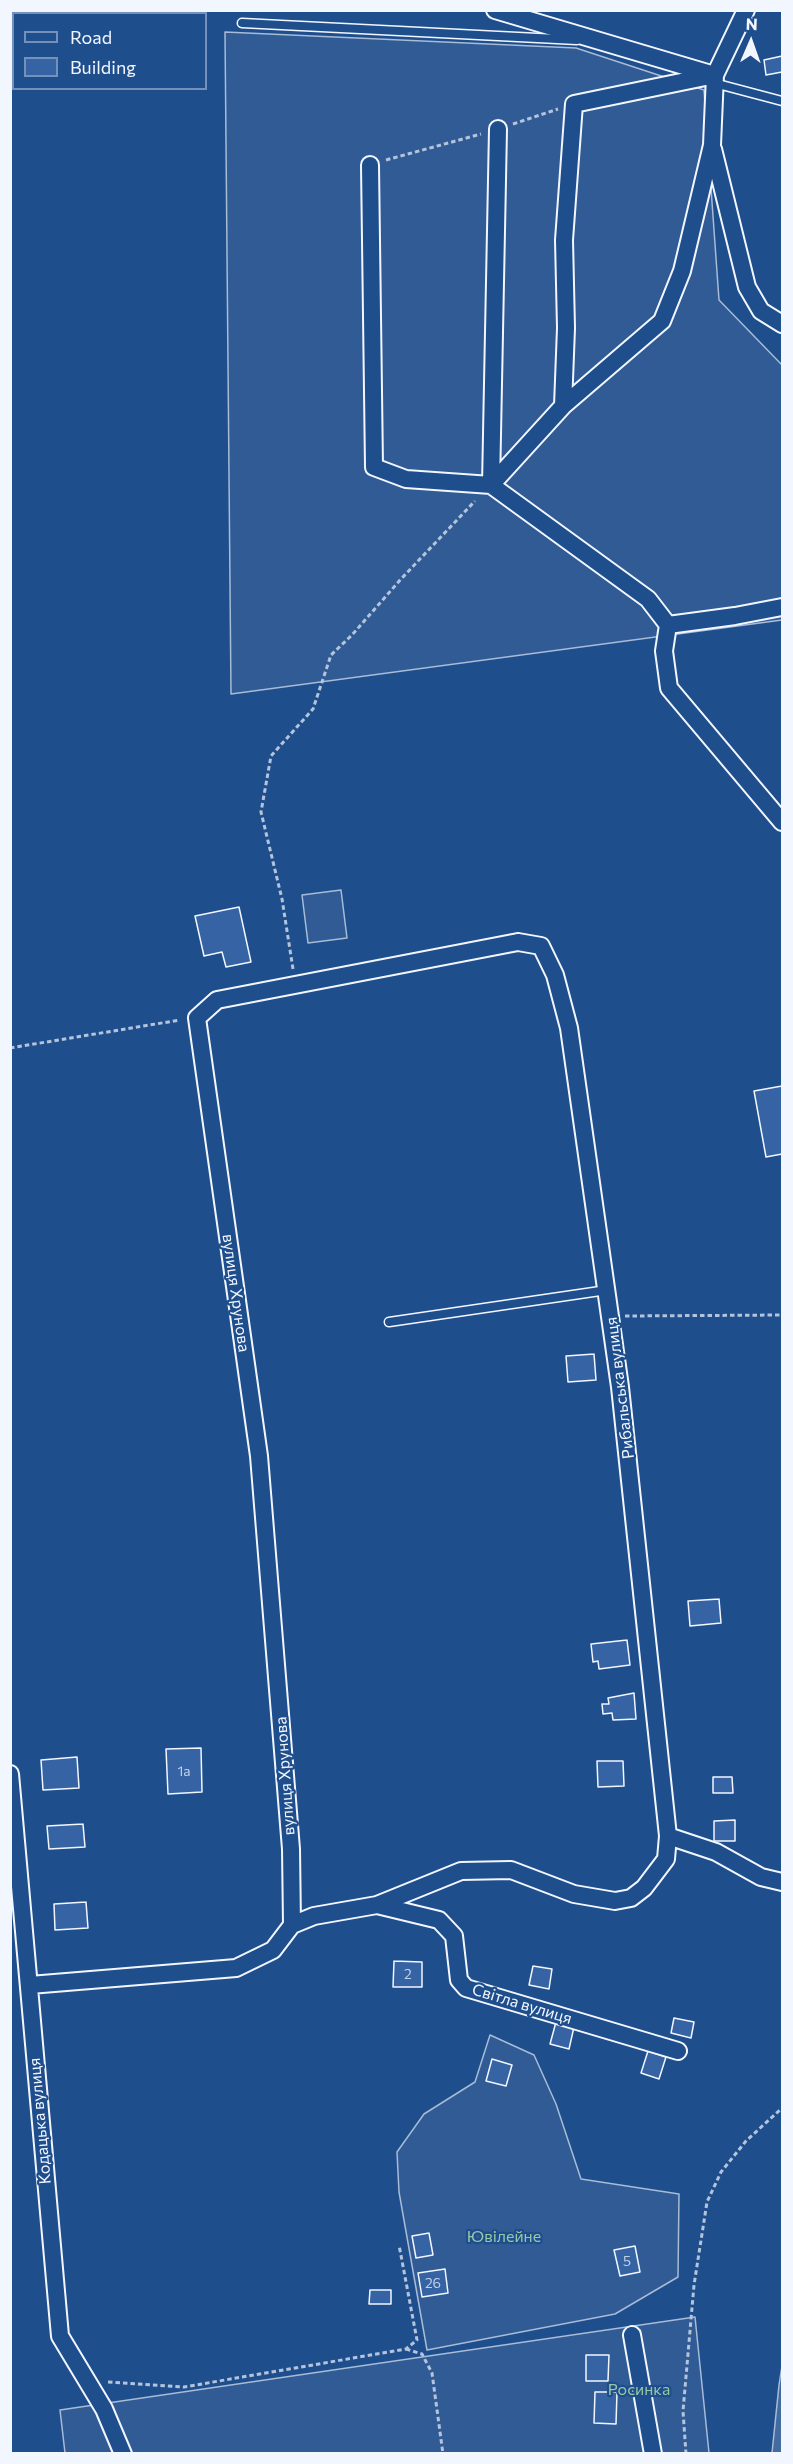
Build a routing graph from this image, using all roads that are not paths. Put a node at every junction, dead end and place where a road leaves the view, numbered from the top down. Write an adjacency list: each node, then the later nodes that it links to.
1 (495, 10): 4 (street)
2 (746, 10): 5 (street)
3 (242, 24): 4 (lane)
4 (601, 42): 5 (street)
5 (714, 79): 6 (lane); 8 (street); 11 (street)
6 (783, 100)
7 (498, 129): 12 (street)
8 (712, 145): 10 (street); 11 (street)
9 (370, 165): 12 (street)
10 (783, 324)
11 (563, 406): 12 (street)
12 (491, 485): 14 (street)
13 (783, 607): 14 (street)
14 (668, 625): 15 (street)
15 (783, 822)
16 (197, 1018): 17 (street, Рибальська вулиця); 23 (street, вулиця Хрунова)
17 (607, 1290): 18 (lane); 20 (street, Рибальська вулиця)
18 (389, 1322)
19 (10, 1774): 24 (street, Кодацька вулиця)
20 (668, 1836): 21 (street); 22 (street, Рибальська вулиця)
21 (783, 1882)
22 (377, 1905): 23 (street, Рибальська вулиця); 25 (street, Світла вулиця)
23 (292, 1926): 24 (street)
24 (30, 1985): 27 (street, Кодацька вулиця)
25 (678, 2051)
26 (632, 2335): 28 (street)
27 (123, 2454)
28 (653, 2454)

